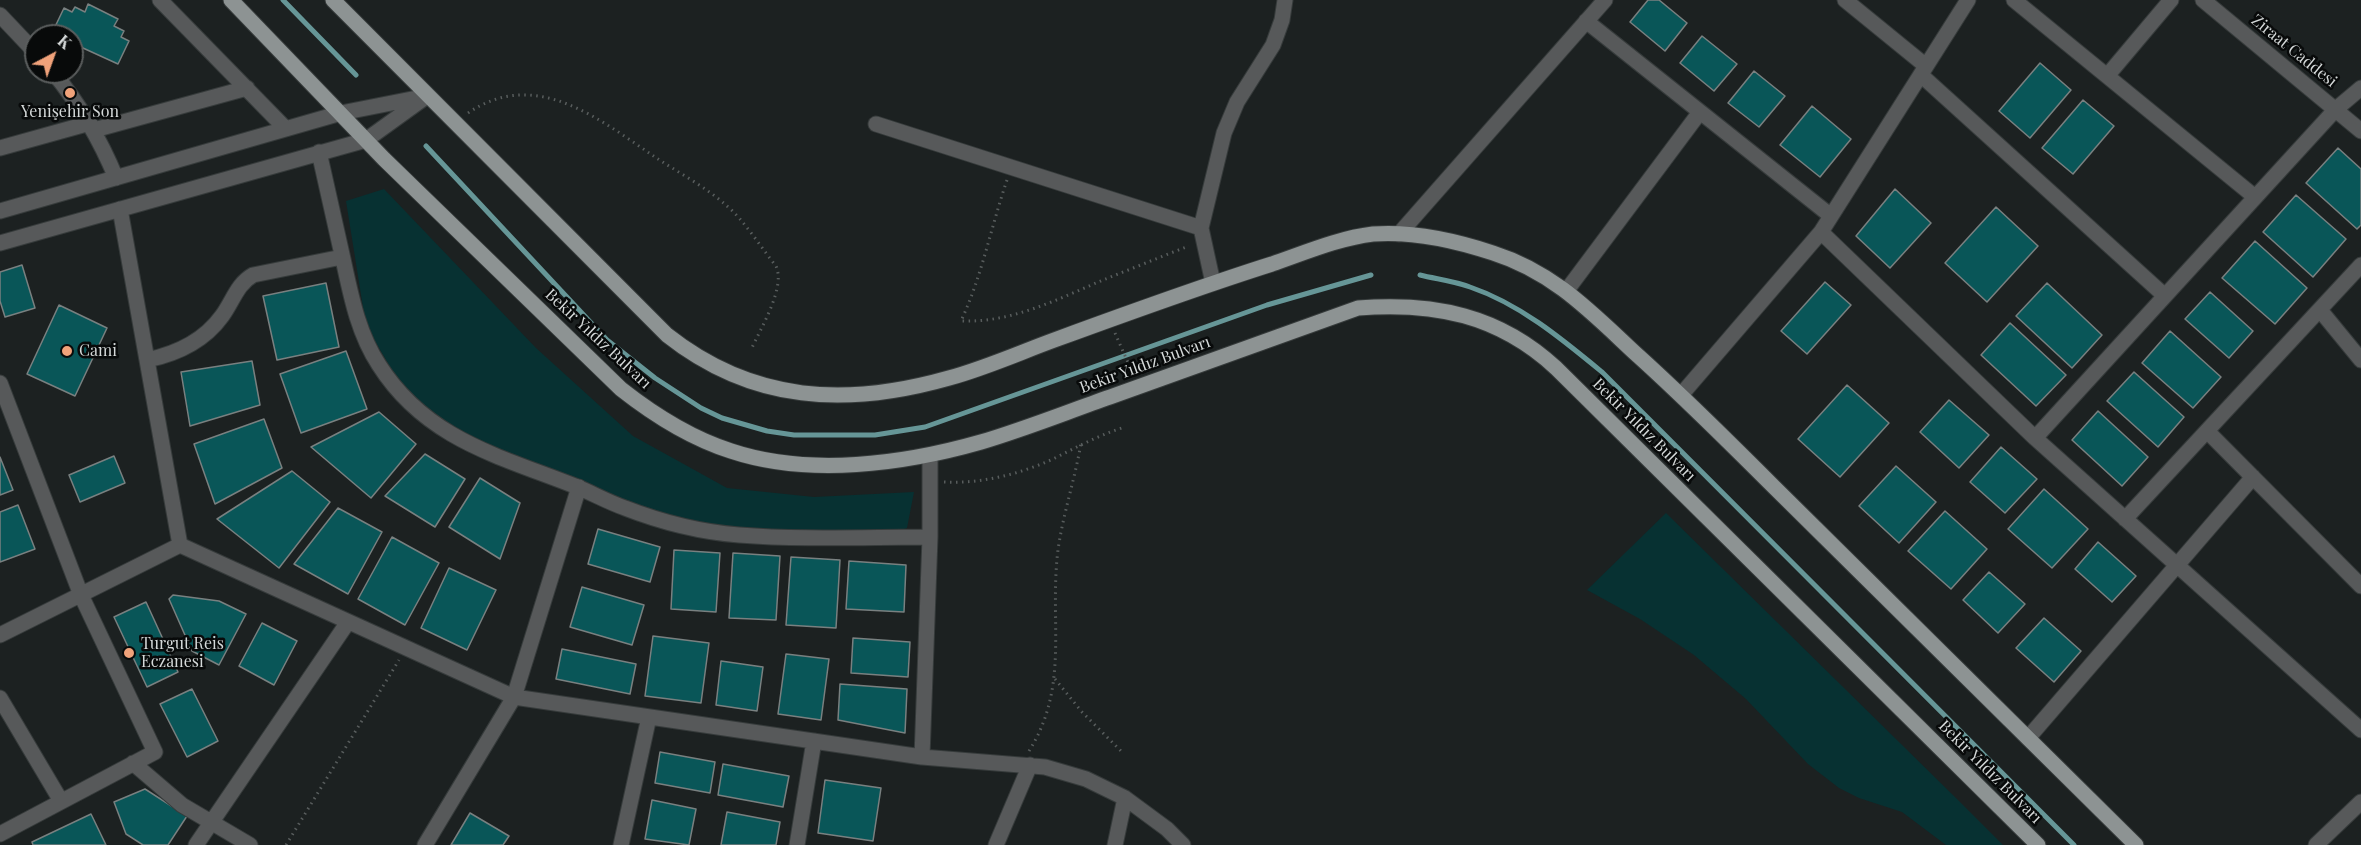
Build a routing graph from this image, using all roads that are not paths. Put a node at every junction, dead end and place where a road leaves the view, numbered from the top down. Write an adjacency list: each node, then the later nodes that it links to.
1 (160, 0): 17 (street)
2 (231, 0): 22 (main road, Bekir Yıldız Bulvarı)
3 (333, 0): 19 (main road)
4 (1285, 0): 36 (street)
5 (1605, 0): 12 (street)
6 (1845, 0): 14 (street)
7 (1968, 0): 14 (street)
8 (2014, 0): 15 (street)
9 (2171, 0): 15 (street)
10 (2203, 0): 20 (street, Ziraat Caddesi)
11 (0, 15): 13 (street)
12 (1586, 21): 21 (street); 37 (street)
13 (24, 40)
14 (1924, 71): 34 (street); 43 (street)
15 (2107, 76): 31 (street)
16 (62, 84): 24 (street)
17 (247, 88): 24 (street); 25 (street)
18 (2361, 88): 20 (street)
19 (427, 96): 22 (street); 27 (street); 41 (main road)
20 (2336, 109): 26 (street, Ziraat Caddesi); 31 (street)
21 (1700, 112): 34 (street); 42 (street)
22 (340, 113): 25 (street); 27 (main road, Bekir Yıldız Bulvarı)
23 (876, 124): 36 (street)
24 (92, 127): 28 (street); 30 (street)
25 (286, 129): 30 (street)
26 (2361, 131)
27 (366, 140): 29 (street); 51 (main road, Bekir Yıldız Bulvarı)
28 (0, 148)
29 (319, 152): 32 (street); 39 (street)
30 (116, 178): 33 (street)
31 (2255, 197): 43 (street)
32 (120, 209): 38 (street); 45 (street)
33 (0, 211)
34 (1831, 216): 35 (street)
35 (1821, 232): 48 (street); 50 (street)
36 (1203, 234): 41 (street)
37 (1399, 234): 41 (main road); 42 (main road)
38 (0, 243)
39 (342, 257): 45 (street); 53 (street)
40 (2361, 266): 44 (street)
41 (1213, 283)
42 (1567, 290): 48 (main road)
43 (2165, 296): 50 (street)
44 (2320, 310): 46 (street); 49 (street)
45 (147, 360): 56 (street)
46 (2361, 360)
47 (0, 383): 59 (street)
48 (1681, 394): 66 (main road)
49 (2207, 430): 52 (street); 54 (street)
50 (2035, 438): 54 (street)
51 (930, 455): 55 (street); 84 (main road, Bekir Yıldız Bulvarı)
52 (2253, 477): 57 (street); 58 (street)
53 (579, 487): 55 (street); 62 (street)
54 (2125, 519): 57 (street)
55 (930, 537): 68 (street)
56 (180, 545): 59 (street); 60 (street)
57 (2176, 565): 65 (street); 66 (street)
58 (2361, 586)
59 (81, 595): 61 (street); 69 (street)
60 (348, 622): 62 (street); 74 (street)
61 (0, 635)
62 (514, 697): 64 (street); 78 (street)
63 (0, 698): 72 (street)
64 (649, 717): 67 (street); 79 (street)
65 (2361, 730)
66 (2028, 738): 85 (main road)
67 (814, 741): 68 (street); 80 (street)
68 (922, 757): 70 (street)
69 (133, 763): 72 (street); 74 (street)
70 (1024, 765): 71 (street); 81 (street)
71 (1125, 798): 82 (street); 83 (street)
72 (61, 801): 75 (street)
73 (2361, 802): 86 (street)
74 (210, 822): 76 (street); 77 (street)
75 (0, 834)
76 (196, 845)
77 (250, 845)
78 (425, 845)
79 (621, 845)
80 (798, 845)
81 (996, 845)
82 (1115, 845)
83 (1183, 845)
84 (2038, 845)
85 (2136, 845)
86 (2316, 845)

